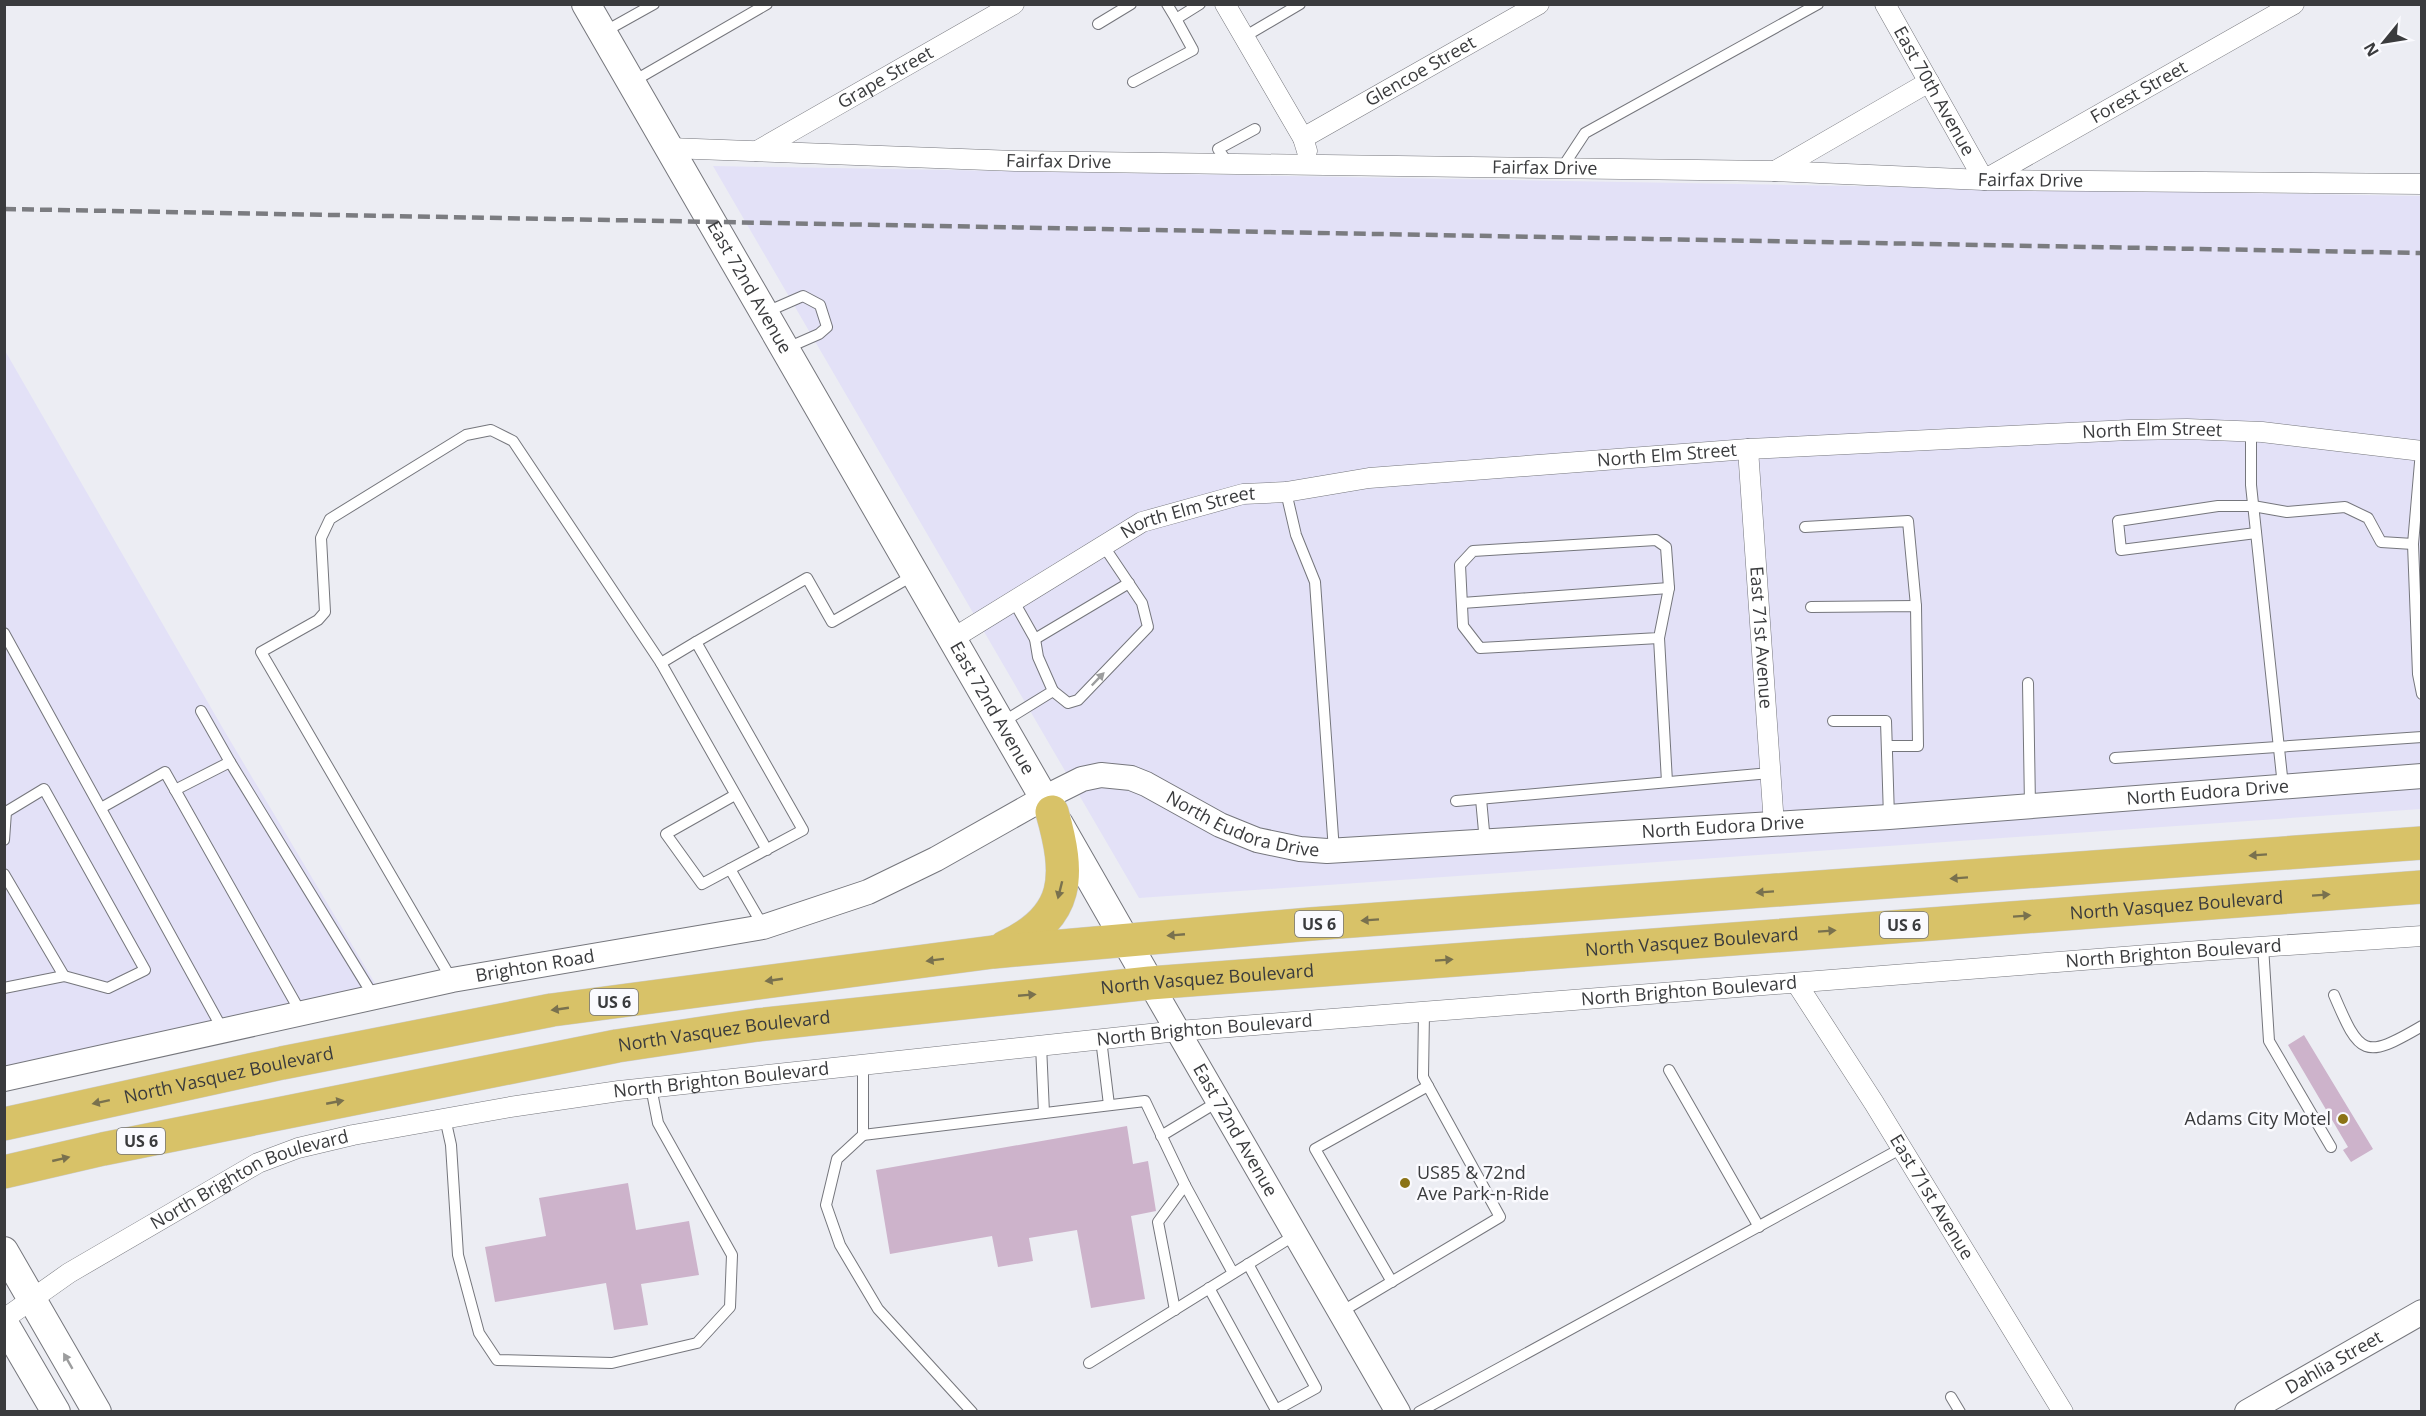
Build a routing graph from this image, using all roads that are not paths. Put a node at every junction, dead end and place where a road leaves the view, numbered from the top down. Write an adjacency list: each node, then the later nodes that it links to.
1 (586, 4): 16 (main road, East 72nd Avenue)
2 (654, 4): 16 (lane)
3 (767, 4): 20 (lane)
4 (1014, 4): 24 (street, Grape Street)
5 (1131, 4): 15 (lane)
6 (1167, 4): 14 (lane)
7 (1200, 4): 14 (lane)
8 (1225, 4): 17 (street)
9 (1300, 4): 17 (lane)
10 (1539, 4): 22 (street, Glencoe Street)
11 (1818, 4): 27 (lane)
12 (1885, 4): 19 (street, East 70th Avenue)
13 (2294, 4): 29 (street, Forest Street)
14 (1176, 19): 18 (lane)
15 (1098, 24)
16 (602, 33): 20 (main road, East 72nd Avenue)
17 (1244, 37): 22 (street)
18 (1133, 82)
19 (1929, 82): 28 (street); 29 (street, East 70th Avenue)
20 (631, 83): 23 (main road, East 72nd Avenue)
21 (1255, 129): 25 (lane)
22 (1303, 138): 26 (street)
23 (669, 148): 24 (street, Fairfax Drive); 31 (main road, East 72nd Avenue)
24 (757, 151): 25 (street, Fairfax Drive)
25 (1227, 164): 26 (street, Fairfax Drive)
26 (1312, 165): 27 (street, Fairfax Drive)
27 (1562, 168): 28 (street, Fairfax Drive)
28 (1775, 171): 29 (street, Fairfax Drive)
29 (1984, 180): 30 (street, Fairfax Drive)
30 (2421, 184)
31 (763, 313): 32 (main road, East 72nd Avenue); 32 (lane)
32 (784, 350): 42 (main road, East 72nd Avenue)
33 (2251, 432): 34 (street, North Elm Street); 35 (street, North Elm Street); 37 (lane)
34 (1748, 449): 36 (street, North Elm Street); 67 (street, East 71st Avenue)
35 (2421, 451): 40 (lane)
36 (1286, 492): 41 (street, North Elm Street); 84 (lane)
37 (2253, 507): 39 (lane); 39 (lane); 40 (lane)
38 (1805, 526): 48 (lane)
39 (2256, 533): 64 (lane)
40 (2413, 544): 44 (lane)
41 (1103, 545): 43 (lane); 46 (street, North Elm Street)
42 (915, 575): 52 (main road, East 72nd Avenue); 54 (lane)
43 (1129, 583): 53 (lane); 57 (lane, one-way to 43)
44 (2418, 586): 58 (lane)
45 (1669, 588): 47 (lane); 47 (lane); 51 (lane)
46 (1013, 600): 52 (street, North Elm Street); 53 (lane)
47 (1462, 603): 51 (lane)
48 (1916, 606): 49 (lane); 63 (lane)
49 (1811, 607)
50 (4, 633): 77 (lane)
51 (1659, 638): 69 (lane)
52 (952, 639): 61 (main road, East 72nd Avenue)
53 (1035, 639): 57 (lane)
54 (696, 642): 55 (lane); 83 (lane)
55 (661, 663): 72 (lane); 94 (lane)
56 (2028, 683): 76 (lane)
57 (1053, 691): 61 (lane)
58 (2421, 694)
59 (201, 711): 66 (lane)
60 (1833, 721): 63 (lane)
61 (1001, 723): 75 (main road, East 72nd Avenue)
62 (2421, 738): 64 (lane)
63 (1888, 746): 78 (lane)
64 (2279, 747): 65 (lane); 70 (lane)
65 (2115, 758)
66 (230, 762): 71 (lane); 99 (lane)
67 (1770, 773): 69 (lane); 79 (street, East 71st Avenue)
68 (2421, 776): 70 (street, North Eudora Drive)
69 (1667, 782): 73 (lane)
70 (2283, 786): 76 (street, North Eudora Drive)
71 (175, 790): 77 (lane); 101 (lane)
72 (735, 795): 83 (lane); 85 (lane)
73 (1481, 799): 74 (lane); 81 (lane)
74 (1456, 801)
75 (1048, 805): 84 (street, North Eudora Drive); 88 (street, Brighton Road); 90 (main road, East 72nd Avenue); 92 (highway, one-way to 92)
76 (2030, 806): 78 (street, North Eudora Drive)
77 (101, 808): 104 (lane)
78 (1889, 817): 79 (street, North Eudora Drive)
79 (1773, 825): 81 (street, North Eudora Drive)
80 (4, 840): 93 (lane)
81 (1485, 842): 84 (street, North Eudora Drive)
82 (2421, 843): 90 (highway, North Vasquez Boulevard / US 6, one-way to 90)
83 (767, 850): 85 (lane)
84 (1334, 851)
85 (730, 869): 88 (lane)
86 (4, 874): 93 (lane)
87 (2421, 887): 95 (highway, North Vasquez Boulevard / US 6, one-way to 87)
88 (763, 927): 94 (street, Brighton Road)
89 (2421, 936): 91 (street, North Brighton Boulevard)
90 (1125, 939): 92 (highway, North Vasquez Boulevard / US 6); 95 (main road, East 72nd Avenue)
91 (2263, 946): 96 (street, North Brighton Boulevard); 119 (lane)
92 (993, 952): 116 (highway, North Vasquez Boulevard / US 6, one-way to 116)
93 (64, 976): 97 (lane)
94 (452, 980): 99 (street, Brighton Road)
95 (1150, 983): 103 (street, East 72nd Avenue); 121 (highway, North Vasquez Boulevard / US 6, one-way to 95)
96 (1797, 984): 100 (street, North Brighton Boulevard); 120 (street, East 71st Avenue)
97 (4, 988)
98 (2334, 996): 102 (lane)
99 (374, 997): 101 (street, Brighton Road)
100 (1424, 1012): 103 (street, North Brighton Boulevard); 110 (lane)
101 (302, 1014): 104 (street, Brighton Road)
102 (2421, 1026)
103 (1178, 1030): 105 (street, North Brighton Boulevard); 112 (street, East 72nd Avenue)
104 (224, 1032): 109 (street, Brighton Road)
105 (1101, 1039): 106 (street, North Brighton Boulevard); 113 (lane)
106 (1041, 1045): 107 (street, North Brighton Boulevard); 114 (lane)
107 (863, 1064): 111 (street, North Brighton Boulevard); 117 (lane)
108 (1669, 1070): 123 (lane)
109 (4, 1079)
110 (1428, 1086): 128 (lane); 128 (lane)
111 (651, 1087): 115 (street, North Brighton Boulevard); 115 (lane)
112 (1219, 1101): 118 (lane); 124 (street, East 72nd Avenue)
113 (1109, 1105): 114 (lane); 118 (lane)
114 (1044, 1113): 117 (lane)
115 (445, 1118): 130 (street, North Brighton Boulevard)
116 (4, 1124)
117 (863, 1135): 139 (lane)
118 (1161, 1136): 122 (lane)
119 (2331, 1147)
120 (1902, 1148): 123 (lane); 143 (street, East 71st Avenue)
121 (4, 1172)
122 (1185, 1185): 127 (lane); 131 (lane)
123 (1759, 1227): 141 (lane)
124 (1296, 1234): 126 (lane); 132 (street, East 72nd Avenue)
125 (4, 1251): 130 (main road)
126 (1248, 1264): 127 (lane); 129 (lane)
127 (1233, 1273): 129 (lane)
128 (1392, 1282): 132 (lane)
129 (1209, 1288): 131 (lane)
130 (32, 1299): 134 (street, North Brighton Boulevard); 138 (main road, one-way to 130)
131 (1175, 1310): 135 (lane)
132 (1341, 1311): 140 (street, East 72nd Avenue)
133 (2421, 1312): 144 (street, Dahlia Street)
134 (4, 1321): 137 (main road)
135 (1089, 1363)
136 (1951, 1397): 142 (lane)
137 (56, 1412)
138 (97, 1412)
139 (972, 1412)
140 (1398, 1412)
141 (1419, 1412)
142 (1960, 1412)
143 (2063, 1412)
144 (2247, 1412)

